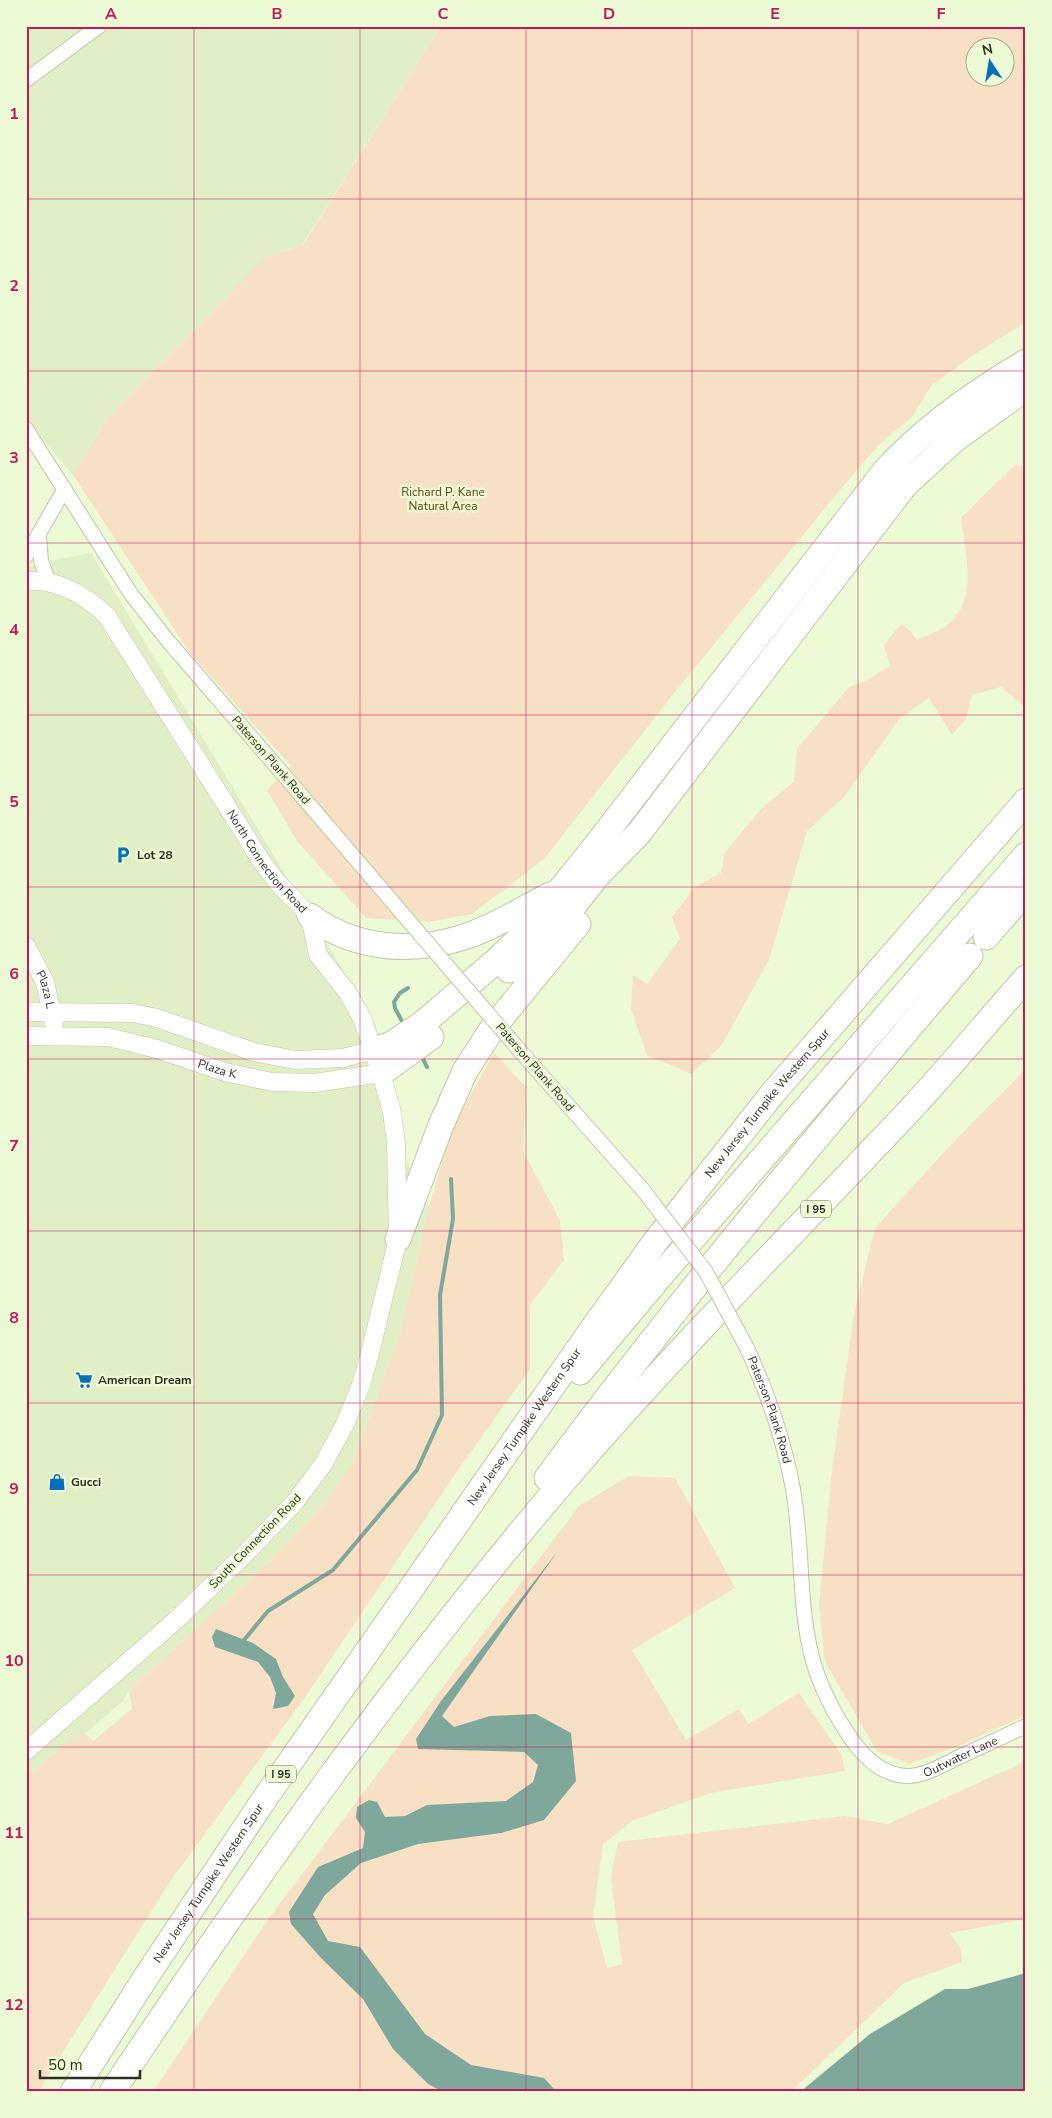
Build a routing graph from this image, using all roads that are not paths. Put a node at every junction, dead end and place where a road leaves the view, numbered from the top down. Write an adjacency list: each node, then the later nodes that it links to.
1 (99, 26): 2 (street)
2 (26, 80)
3 (1026, 362): 16 (highway)
4 (1026, 388): 6 (highway)
5 (1026, 402): 6 (highway)
6 (975, 424): 14 (highway)
7 (26, 429): 8 (street, Paterson Plank Road)
8 (64, 490): 9 (street); 34 (street, Paterson Plank Road, bridge)
9 (39, 537): 10 (street); 12 (street)
10 (26, 556)
11 (26, 581): 12 (street, North Connection Road)
12 (49, 583): 18 (street, North Connection Road)
13 (1026, 801): 30 (highway, New Jersey Turnpike Western Spur / I 95)
14 (639, 832): 25 (highway); 29 (highway)
15 (1026, 855): 30 (highway)
16 (561, 889): 18 (highway); 25 (highway)
17 (1026, 891): 19 (highway)
18 (310, 916): 28 (street, North Connection Road)
19 (986, 937)
20 (26, 946): 24 (street, Plaza L)
21 (970, 956): 31 (highway)
22 (1026, 978): 31 (highway, I 95)
23 (26, 1012): 24 (street)
24 (52, 1012): 27 (street, Plaza L); 28 (street)
25 (426, 1031): 28 (highway)
26 (26, 1036): 27 (street, Plaza K)
27 (57, 1036): 28 (street, Plaza K)
28 (389, 1055): 29 (street, North Connection Road)
29 (398, 1239): 33 (street, South Connection Road)
30 (499, 1463): 35 (highway, New Jersey Turnpike Western Spur / I 95)
31 (482, 1579): 36 (highway, I 95)
32 (1026, 1726): 34 (street, Outwater Lane)
33 (28, 1749)
34 (893, 1773)
35 (73, 2092)
36 (112, 2092)

